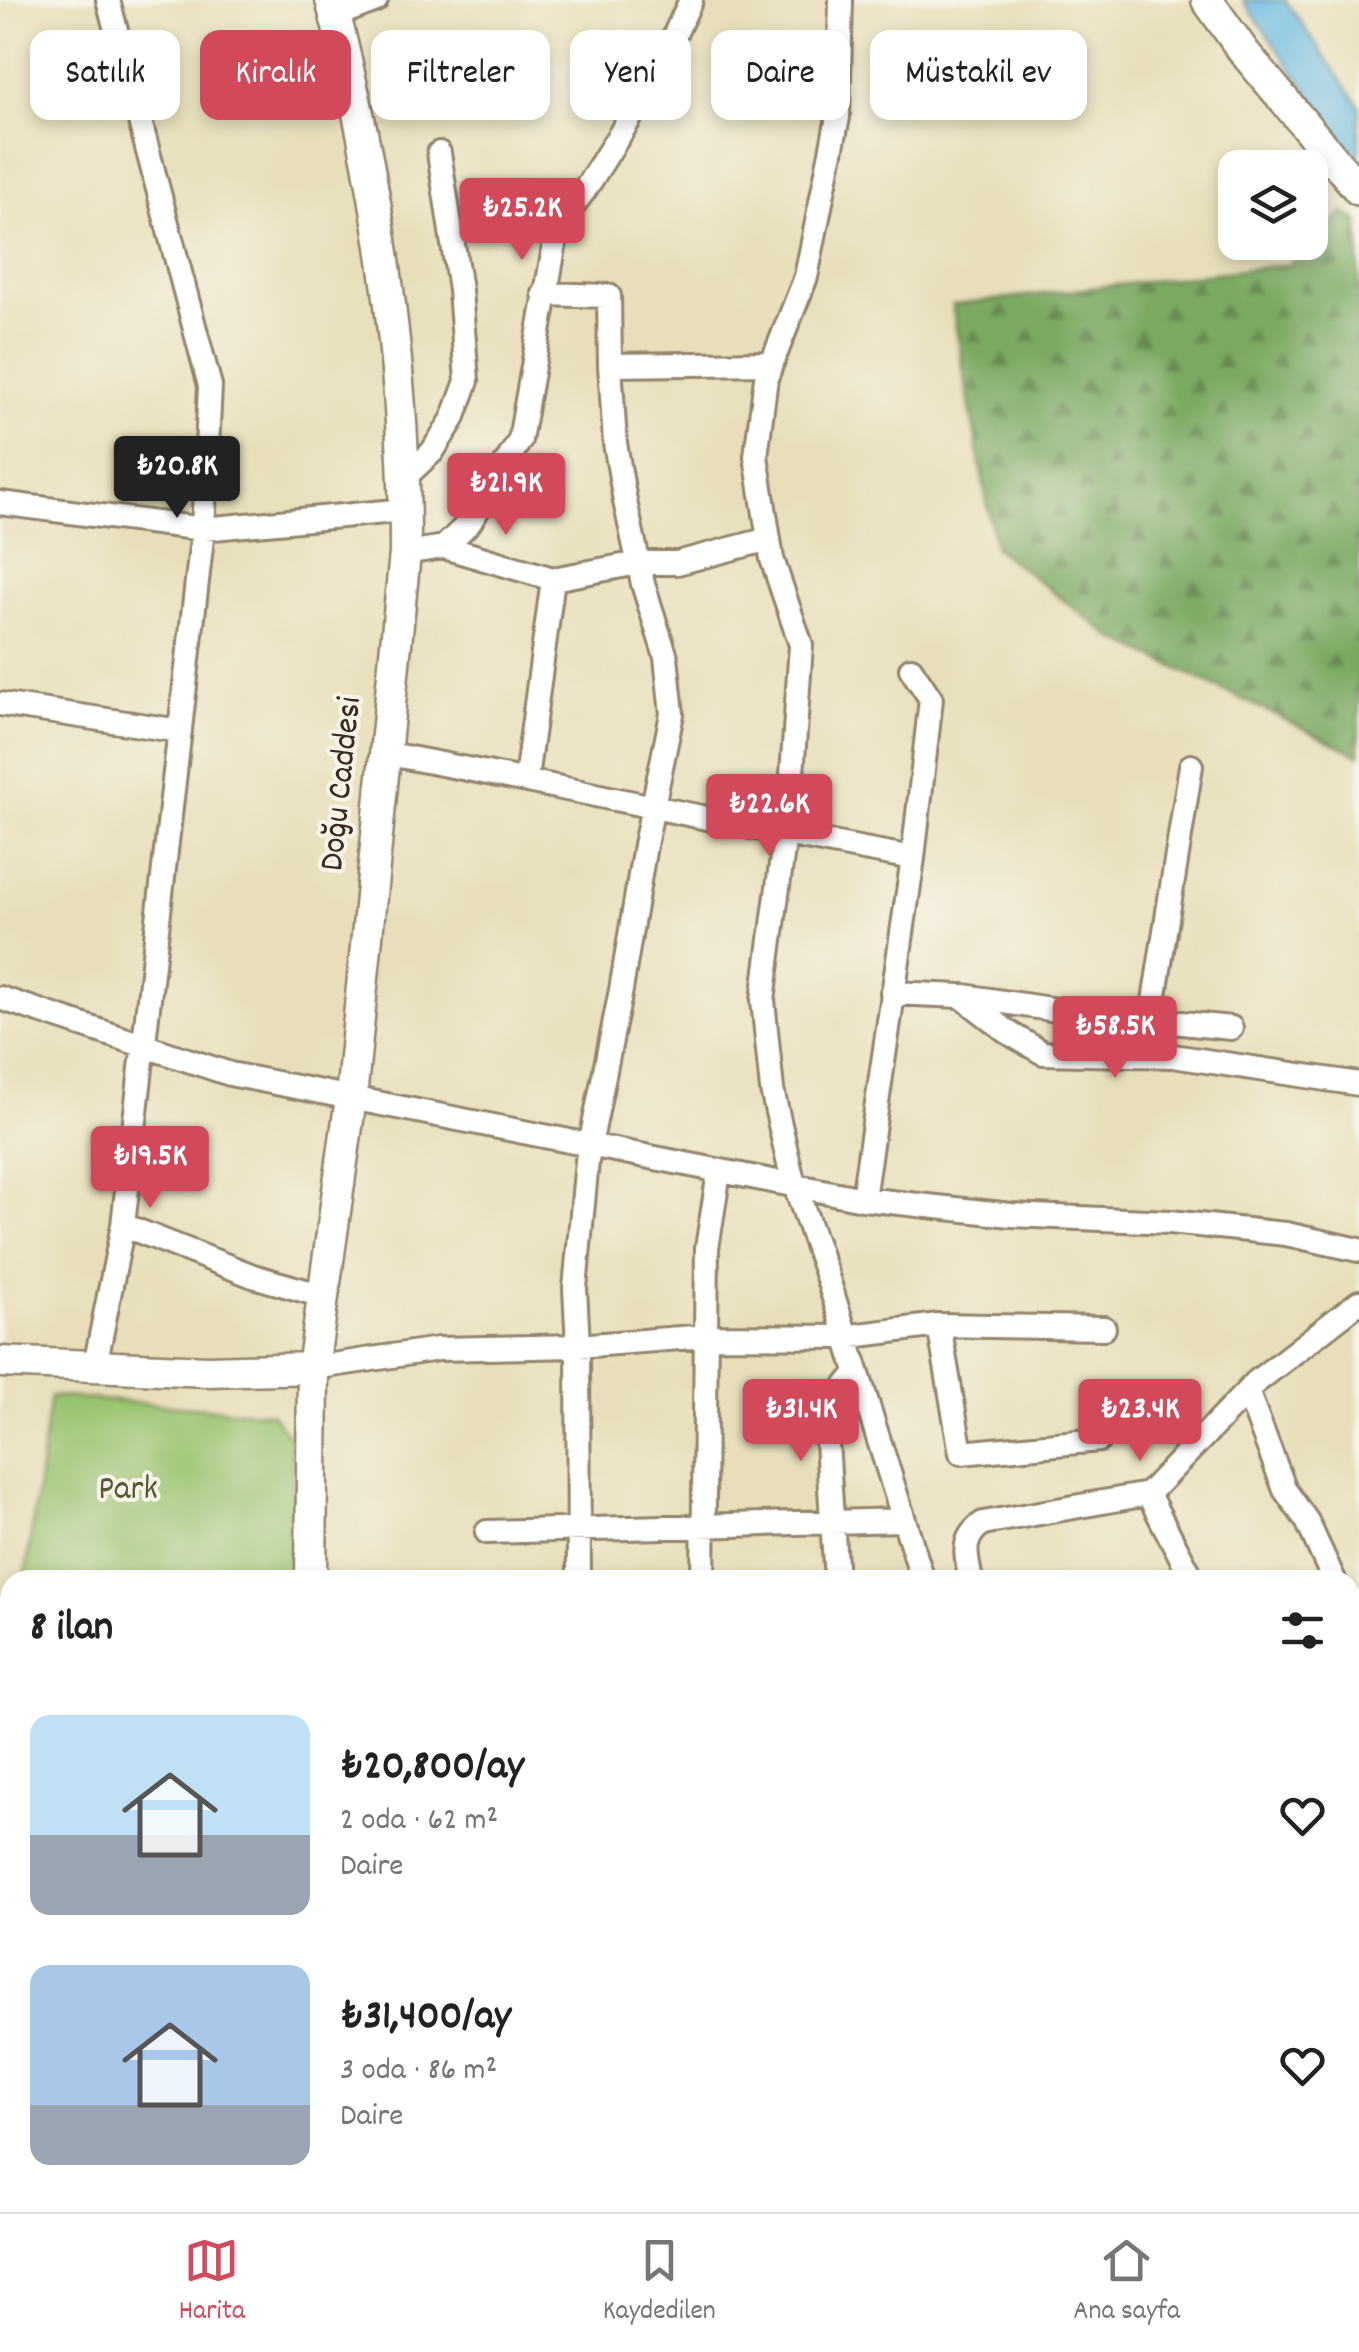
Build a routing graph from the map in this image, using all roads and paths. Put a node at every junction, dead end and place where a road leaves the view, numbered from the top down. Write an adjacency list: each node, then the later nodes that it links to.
1 (108, 0): 15 (street)
2 (376, 0): 6 (street)
3 (691, 0): 9 (street)
4 (840, 0): 10 (street)
5 (1207, 0): 8 (street)
6 (333, 8): 12 (street, Doğu Caddesi)
7 (440, 153): 12 (street)
8 (1359, 190)
9 (544, 294): 11 (street); 17 (street)
10 (772, 363): 11 (street); 16 (street)
11 (610, 365): 19 (street)
12 (406, 476): 14 (street, Doğu Caddesi)
13 (0, 503): 15 (street)
14 (406, 510): 15 (street); 18 (street, Doğu Caddesi)
15 (203, 529): 23 (street)
16 (769, 539): 19 (street); 28 (street)
17 (444, 546): 18 (street); 20 (street)
18 (405, 554): 24 (street, Doğu Caddesi)
19 (638, 563): 20 (street); 27 (street)
20 (553, 579): 26 (street)
21 (911, 669): 29 (street)
22 (0, 704): 23 (street)
23 (180, 731): 35 (street)
24 (383, 753): 26 (street); 37 (street, Doğu Caddesi)
25 (1191, 766): 33 (street)
26 (526, 779): 27 (street)
27 (653, 806): 28 (street); 38 (street)
28 (784, 836): 29 (street); 40 (street)
29 (913, 858): 30 (street)
30 (892, 993): 31 (street); 41 (street)
31 (961, 996): 33 (street); 36 (street)
32 (0, 998): 35 (street)
33 (1151, 1020): 34 (street)
34 (1231, 1028)
35 (142, 1047): 37 (street); 42 (street)
36 (1359, 1084)
37 (350, 1098): 38 (street); 44 (street, Doğu Caddesi)
38 (590, 1146): 39 (street); 50 (street)
39 (719, 1172): 40 (street); 48 (street)
40 (796, 1187): 41 (street); 49 (street)
41 (863, 1199): 43 (street)
42 (122, 1225): 44 (street); 52 (street)
43 (1359, 1250)
44 (323, 1296): 53 (street, Doğu Caddesi)
45 (1359, 1302): 55 (street)
46 (940, 1325): 47 (street); 49 (street); 56 (street)
47 (1104, 1328)
48 (706, 1336): 49 (street); 50 (street); 60 (street)
49 (844, 1337): 54 (street)
50 (578, 1346): 53 (street); 61 (street)
51 (0, 1362): 52 (street)
52 (95, 1366): 53 (street)
53 (312, 1368): 63 (street, Doğu Caddesi)
54 (856, 1374): 58 (street); 59 (street)
55 (1247, 1391): 57 (street); 70 (street)
56 (1098, 1440)
57 (1148, 1494): 68 (street); 69 (street)
58 (902, 1520): 59 (street); 67 (street)
59 (834, 1522): 60 (street); 66 (street)
60 (703, 1526): 61 (street); 65 (street)
61 (578, 1529): 62 (street); 64 (street)
62 (487, 1532)
63 (312, 1570)
64 (579, 1570)
65 (704, 1570)
66 (836, 1570)
67 (920, 1570)
68 (969, 1570)
69 (1188, 1570)
70 (1329, 1570)

